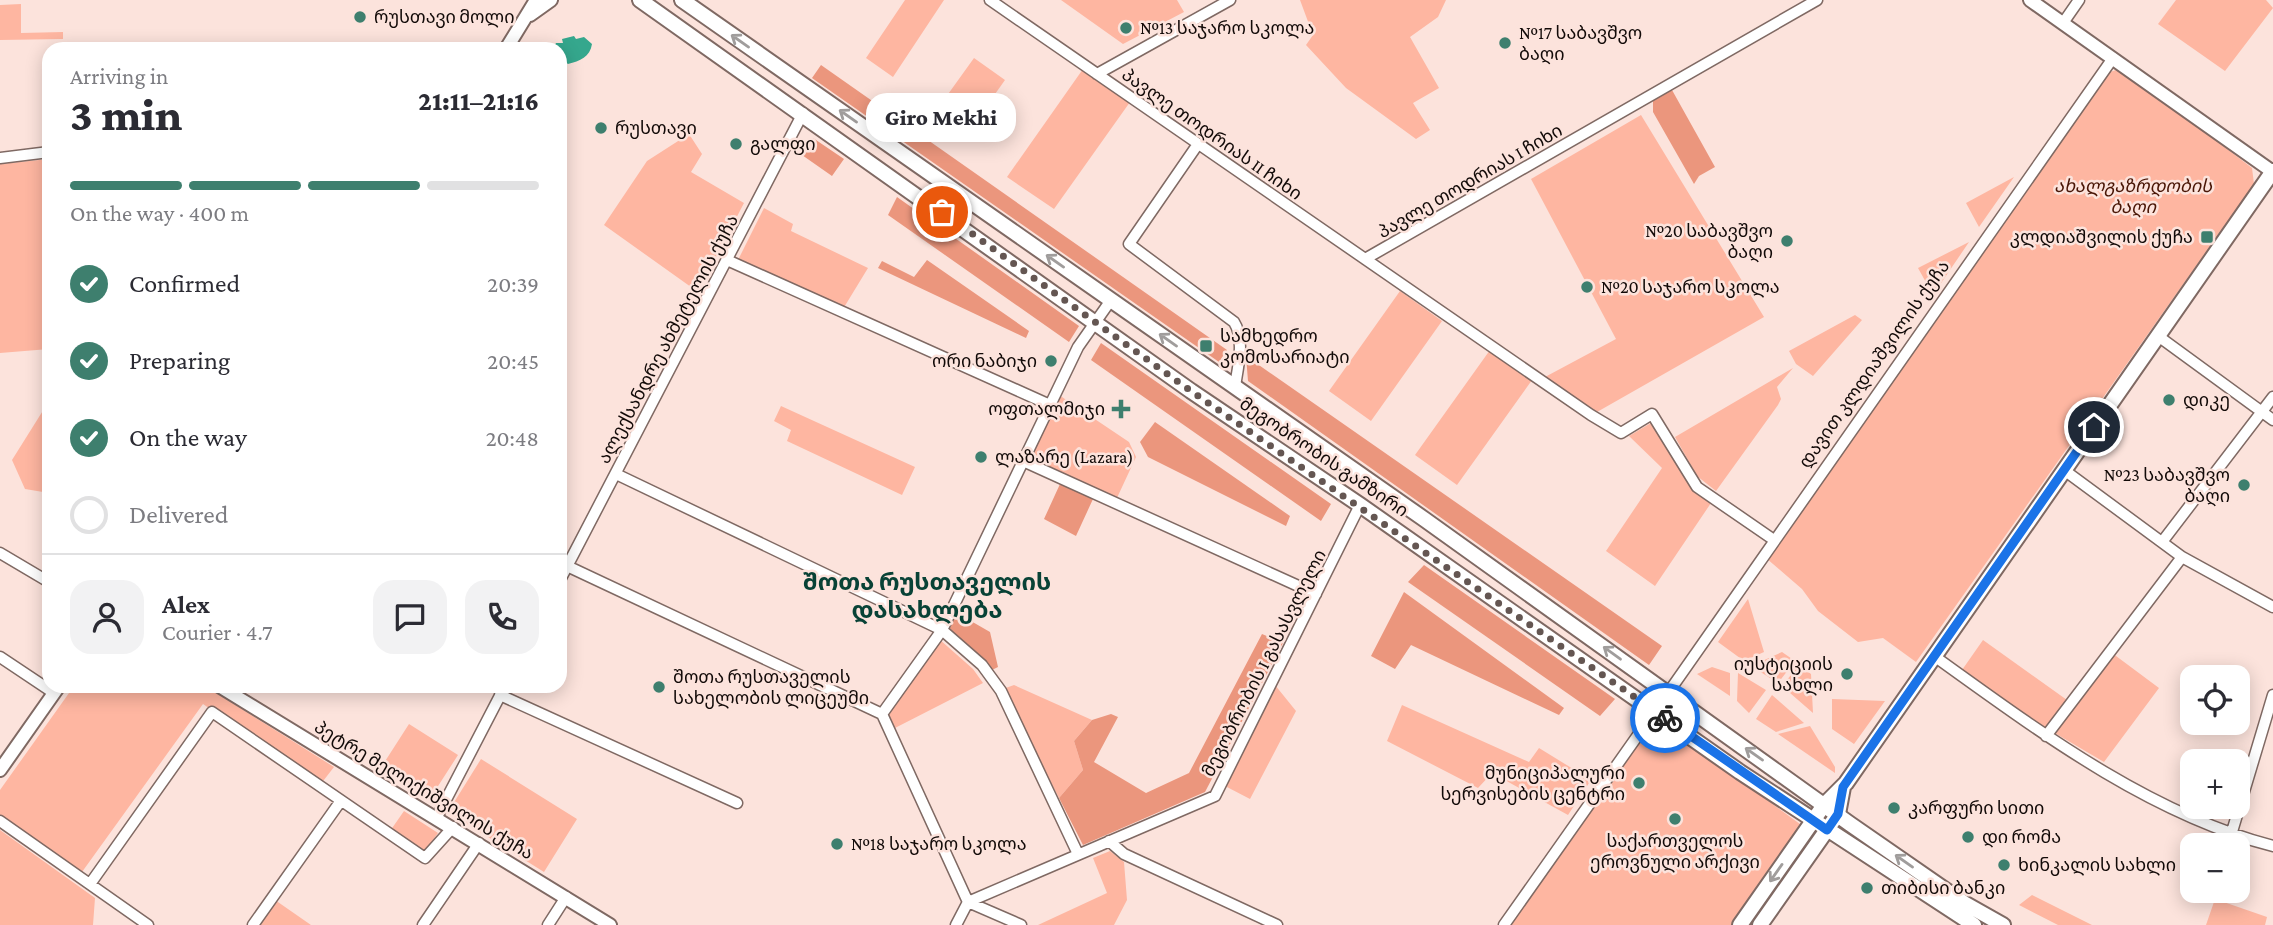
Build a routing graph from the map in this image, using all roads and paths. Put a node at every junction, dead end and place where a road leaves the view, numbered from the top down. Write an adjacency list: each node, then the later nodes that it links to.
1 (536, 0): 12 (street)
2 (551, 0): 12 (street)
3 (632, 0): 11 (street)
4 (640, 0): 11 (main road, მეგობრობის გამზირი)
5 (682, 0): 24 (main road, მეგობრობის გამზირი, one-way to 5)
6 (989, 0): 16 (street)
7 (1230, 0): 16 (street, პავლე თოდრიას II ჩიხი)
8 (1817, 0): 22 (street, პავლე თოდრიას I ჩიხი)
9 (2030, 0): 13 (street)
10 (2079, 0): 13 (street)
11 (660, 11): 17 (main road, მეგობრობის გამზირი)
12 (530, 15): 14 (street)
13 (2063, 23): 15 (street)
14 (511, 42)
15 (2112, 58): 21 (street); 36 (street, დავით კლდიაშვილის ქუჩა)
16 (1097, 74): 18 (street, პავლე თოდრიას II ჩიხი)
17 (803, 113): 23 (street, ალექსანდრე ახმეტელის ქუჩა); 25 (main road, მეგობრობის გამზირი)
18 (1198, 144): 22 (street, პავლე თოდრიას II ჩიხი); 27 (street)
19 (42, 153): 20 (street)
20 (0, 158)
21 (2273, 172): 26 (main road)
22 (1365, 259): 36 (street, პავლე თოდრიას I ჩიხი)
23 (727, 260): 29 (street); 34 (street, ალექსანდრე ახმეტელის ქუჩა)
24 (1111, 300): 25 (street); 27 (main road, მეგობრობის გამზირი, one-way to 24)
25 (1094, 321): 29 (street); 35 (main road, მეგობრობის გამზირი)
26 (2158, 336): 30 (street); 33 (main road)
27 (1228, 382): 52 (main road, მეგობრობის გამზირი, one-way to 27)
28 (2273, 397): 30 (street)
29 (1051, 405): 32 (street)
30 (2260, 413): 31 (street); 37 (street)
31 (2273, 420)
32 (1023, 461): 42 (street); 44 (street)
33 (2064, 470): 37 (street); 45 (main road)
34 (616, 474): 40 (street, ალექსანდრე ახმეტელის ქუჩა); 44 (street)
35 (1360, 505): 42 (street, მეგობრობის I გასასვლელი); 54 (main road, მეგობრობის გამზირი)
36 (1774, 540): 52 (street, დავით კლდიაშვილის ქუჩა)
37 (2162, 542): 39 (street)
38 (0, 553): 41 (street)
39 (2182, 557): 43 (street); 56 (street)
40 (568, 566): 55 (street)
41 (42, 578)
42 (1316, 594): 71 (street, მეგობრობის I გასასვლელი)
43 (2273, 607)
44 (942, 630): 55 (street); 74 (street)
45 (1934, 656): 56 (street); 58 (main road)
46 (0, 657): 47 (street)
47 (42, 681)
48 (53, 693): 57 (street)
49 (231, 693): 63 (street, პეტრე მელიქიშვილის ქუჩა)
50 (501, 693): 63 (street)
51 (509, 693): 60 (street)
52 (1668, 693): 61 (main road, მეგობრობის გამზირი, one-way to 52)
53 (2273, 695): 69 (street)
54 (1655, 711): 65 (main road, მეგობრობის გამზირი); 86 (street)
55 (882, 714): 77 (street)
56 (2046, 736): 68 (street)
57 (0, 770)
58 (1843, 787): 61 (main road); 62 (main road)
59 (340, 802): 66 (street); 75 (street); 79 (street)
60 (737, 803)
61 (1824, 805): 62 (main road, მეგობრობის გამზირი); 65 (main road)
62 (1838, 814): 67 (main road); 90 (main road, მეგობრობის გამზირი, one-way to 62)
63 (437, 817): 66 (street, პეტრე მელიქიშვილის ქუჩა)
64 (0, 821): 75 (street)
65 (1813, 821): 67 (main road, მეგობრობის გამზირი); 87 (main road, one-way to 87)
66 (453, 827): 72 (street, პეტრე მელიქიშვილის ქუჩა)
67 (1827, 830): 88 (main road); 89 (main road, მეგობრობის გამზირი)
68 (2227, 833)
69 (2232, 833)
70 (2250, 840): 73 (street)
71 (1109, 841): 74 (street, მეგობრობის I გასასვლელი); 85 (street)
72 (479, 843): 76 (street, პეტრე მელიქიშვილის ქუჩა); 80 (street)
73 (2273, 846)
74 (1078, 854): 77 (street, მეგობრობის I გასასვლელი)
75 (90, 884): 78 (street)
76 (566, 897): 81 (street); 82 (street, პეტრე მელიქიშვილის ქუჩა)
77 (968, 902): 83 (street); 84 (street)
78 (148, 925)
79 (253, 925)
80 (422, 925)
81 (548, 925)
82 (610, 925)
83 (956, 925)
84 (1021, 925)
85 (1277, 925)
86 (1504, 925)
87 (1740, 925)
88 (1760, 925)
89 (1974, 925)
90 (2003, 925)

